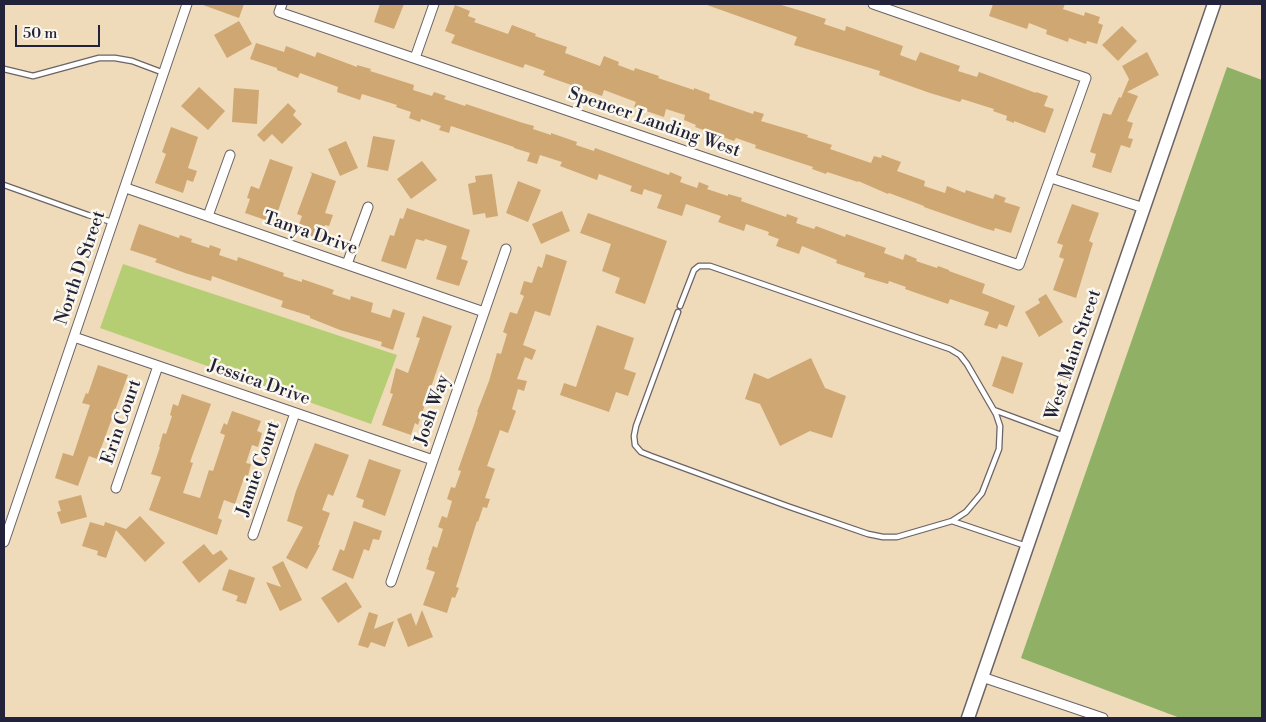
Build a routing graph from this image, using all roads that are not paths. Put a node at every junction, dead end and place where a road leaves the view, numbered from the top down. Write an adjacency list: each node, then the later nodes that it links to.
1 (187, 4): 8 (street, North D Street)
2 (434, 4): 6 (street)
3 (873, 4): 10 (street)
4 (1214, 4): 14 (main road, West Main Street)
5 (281, 8): 6 (street, Spencer Landing West)
6 (414, 58): 10 (street, Spencer Landing West)
7 (4, 69): 8 (lane)
8 (164, 72): 12 (street, North D Street)
9 (230, 154): 15 (street)
10 (1051, 178): 14 (street)
11 (4, 185): 16 (lane)
12 (126, 188): 15 (street, Tanya Drive); 16 (street, North D Street)
13 (368, 207): 18 (street)
14 (1144, 208): 24 (main road, West Main Street)
15 (208, 216): 18 (street, Tanya Drive)
16 (114, 222): 20 (street, North D Street)
17 (506, 249): 19 (street, Josh Way)
18 (347, 264): 19 (street, Tanya Drive)
19 (484, 312): 25 (street, Josh Way)
20 (74, 336): 21 (street, Jessica Drive); 29 (street, North D Street)
21 (158, 366): 23 (street, Jessica Drive); 26 (street, Erin Court)
22 (994, 410): 24 (lane); 27 (lane); 27 (lane)
23 (295, 413): 25 (street, Jessica Drive); 28 (street, Jamie Court)
24 (1065, 436): 30 (main road, West Main Street)
25 (433, 460): 31 (street, Josh Way)
26 (116, 488)
27 (952, 521): 30 (lane)
28 (254, 535)
29 (4, 542)
30 (1027, 546): 32 (main road, West Main Street)
31 (390, 582)
32 (982, 677): 33 (main road, West Main Street); 34 (street)
33 (968, 718)
34 (1103, 718)

